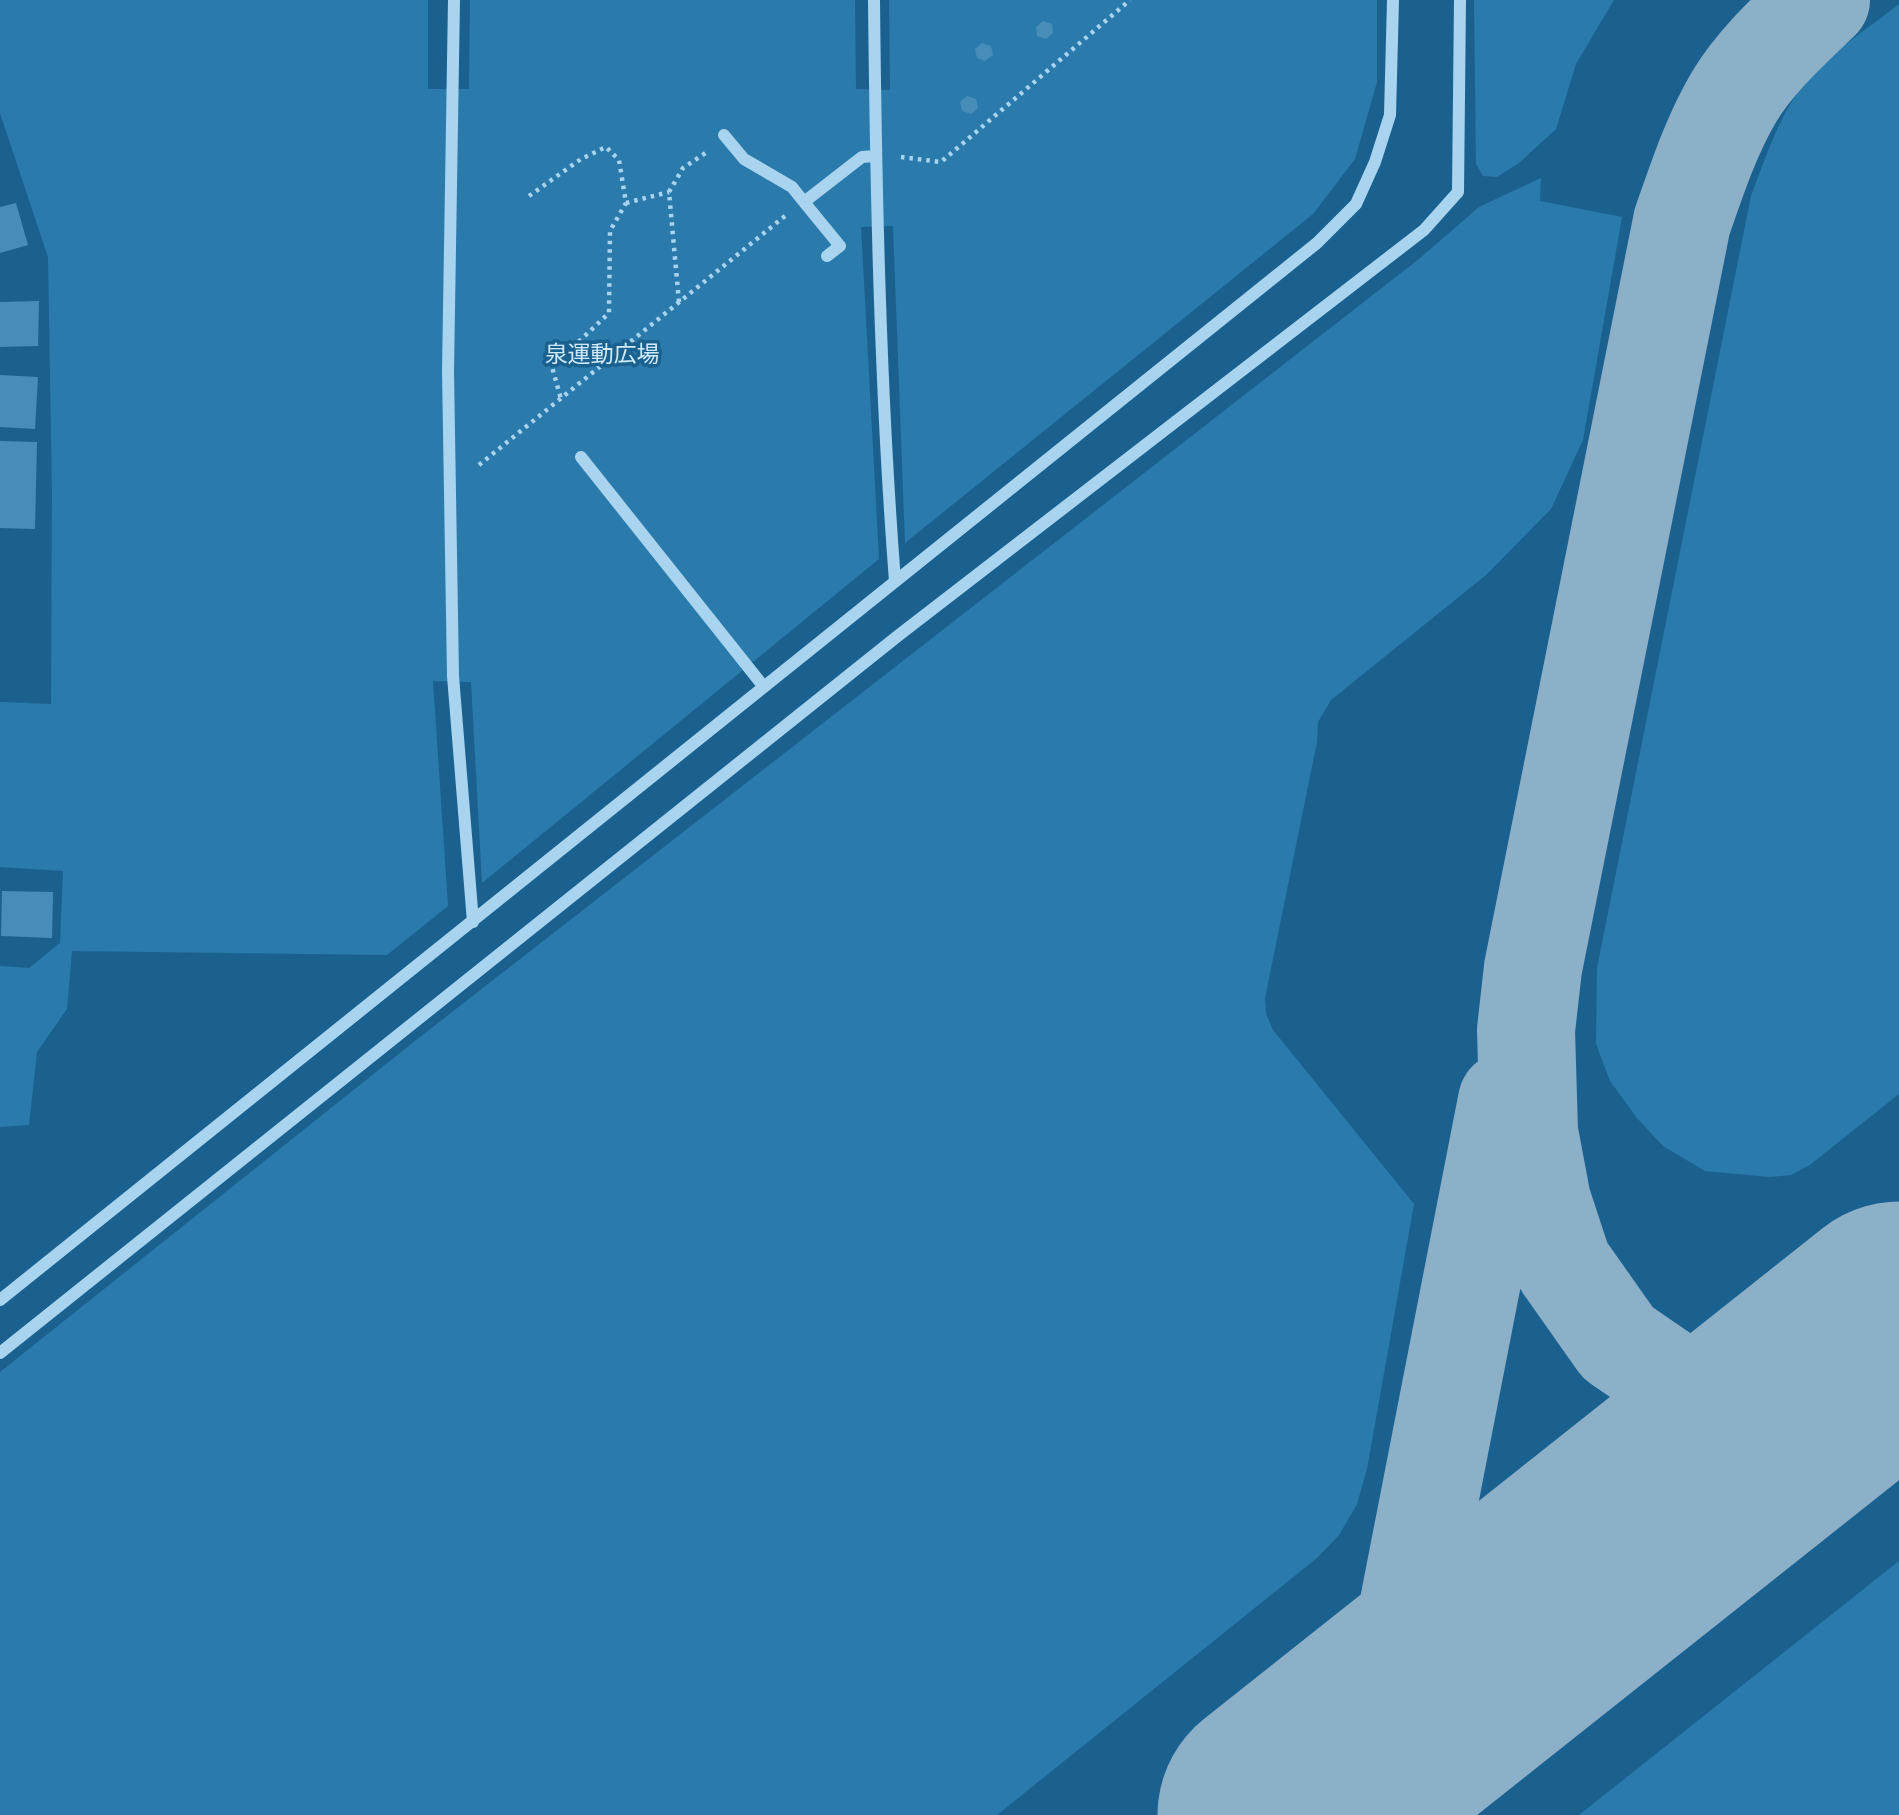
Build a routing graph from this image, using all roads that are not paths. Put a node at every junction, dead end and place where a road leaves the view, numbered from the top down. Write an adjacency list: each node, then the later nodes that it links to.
1 (454, 0): 12 (street)
2 (874, 0): 6 (street)
3 (1393, 0): 10 (street)
4 (1460, 0): 14 (street)
5 (727, 139): 7 (street)
6 (876, 156): 7 (street); 10 (street)
7 (800, 204): 8 (street)
8 (827, 256)
9 (581, 457): 11 (street)
10 (895, 581): 11 (street)
11 (764, 687): 12 (street)
12 (473, 922): 13 (street)
13 (0, 1300)
14 (0, 1353)

